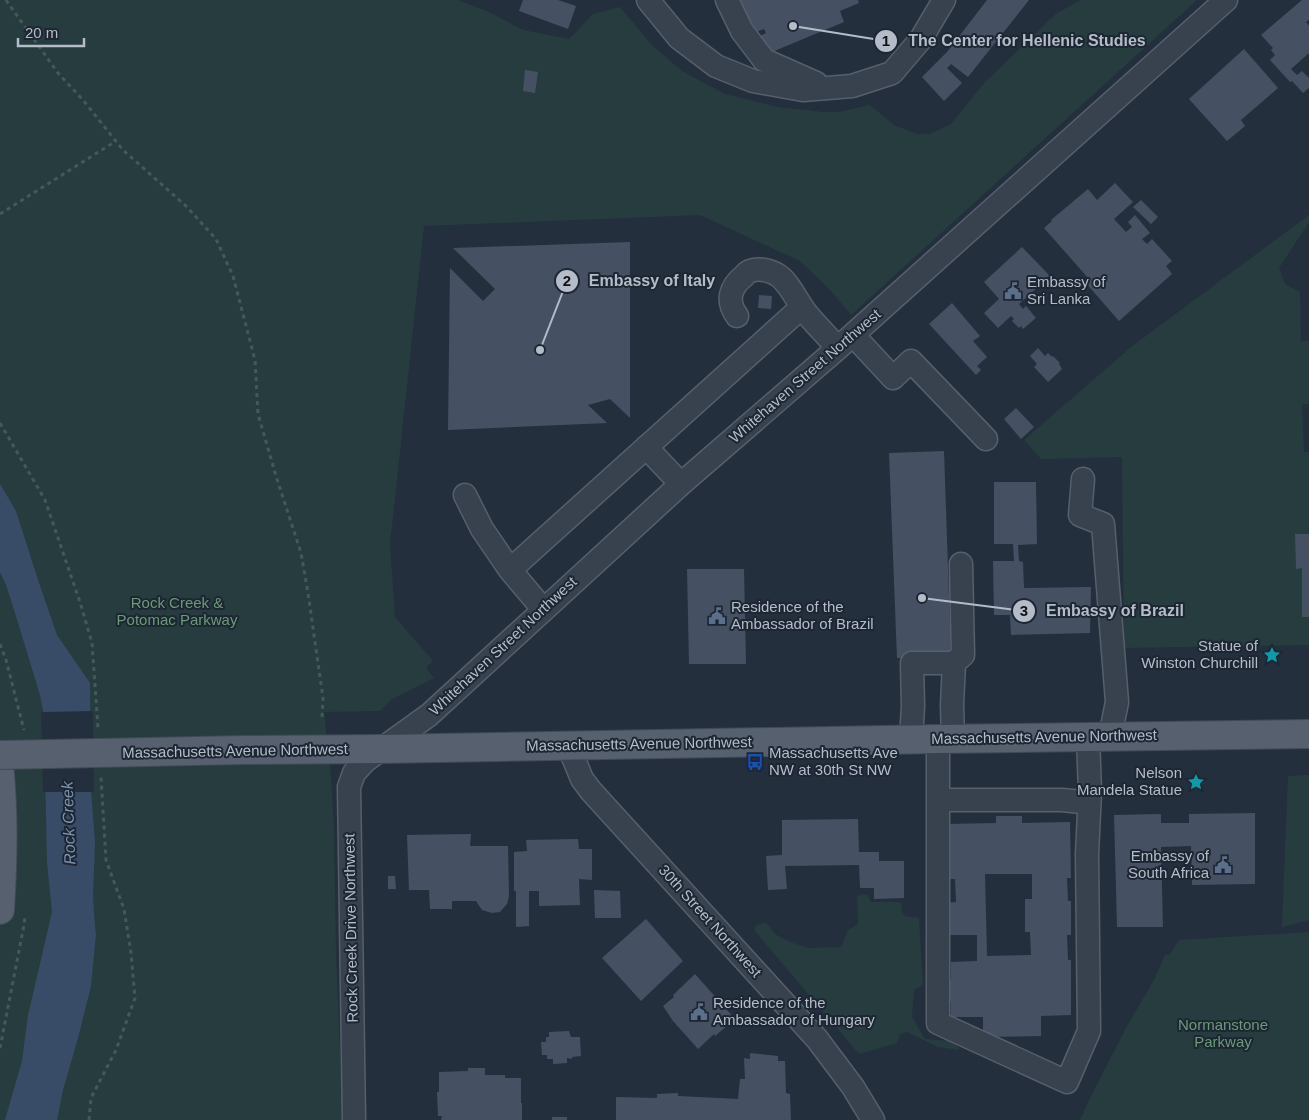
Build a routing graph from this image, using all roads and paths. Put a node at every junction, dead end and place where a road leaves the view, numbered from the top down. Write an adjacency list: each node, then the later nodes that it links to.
1 (6, 0): 7 (path)
2 (648, 0): 6 (street)
3 (727, 0): 6 (street)
4 (944, 0): 6 (street)
5 (1226, 0): 11 (street, Whitehaven Street Northwest)
6 (828, 88)
7 (116, 141): 8 (path); 22 (path)
8 (0, 214)
9 (802, 306): 10 (street); 11 (street); 13 (street)
10 (737, 316)
11 (845, 342): 12 (street); 15 (street, Whitehaven Street Northwest)
12 (986, 440)
13 (646, 447): 15 (street); 19 (street)
14 (1083, 479): 24 (street)
15 (681, 484): 20 (street, Whitehaven Street Northwest)
16 (574, 492): 19 (street)
17 (465, 495): 19 (street)
18 (961, 564): 21 (street)
19 (507, 565): 20 (street)
20 (543, 609): 27 (street, Whitehaven Street Northwest)
21 (954, 663): 25 (street); 25 (street)
22 (322, 718)
23 (1309, 734): 24 (main road, Massachusetts Avenue Northwest)
24 (1099, 737): 25 (main road, Massachusetts Avenue Northwest); 30 (street)
25 (934, 739): 26 (main road, Massachusetts Avenue Northwest); 31 (street)
26 (568, 745): 27 (main road, Massachusetts Avenue Northwest); 34 (street, 30th Street Northwest)
27 (381, 749): 28 (main road, Massachusetts Avenue Northwest, bridge); 33 (street, Rock Creek Drive Northwest)
28 (0, 755)
29 (0, 774): 32 (main road)
30 (1090, 792): 31 (street); 31 (street)
31 (938, 800)
32 (0, 910)
33 (354, 1120)
34 (873, 1120)

